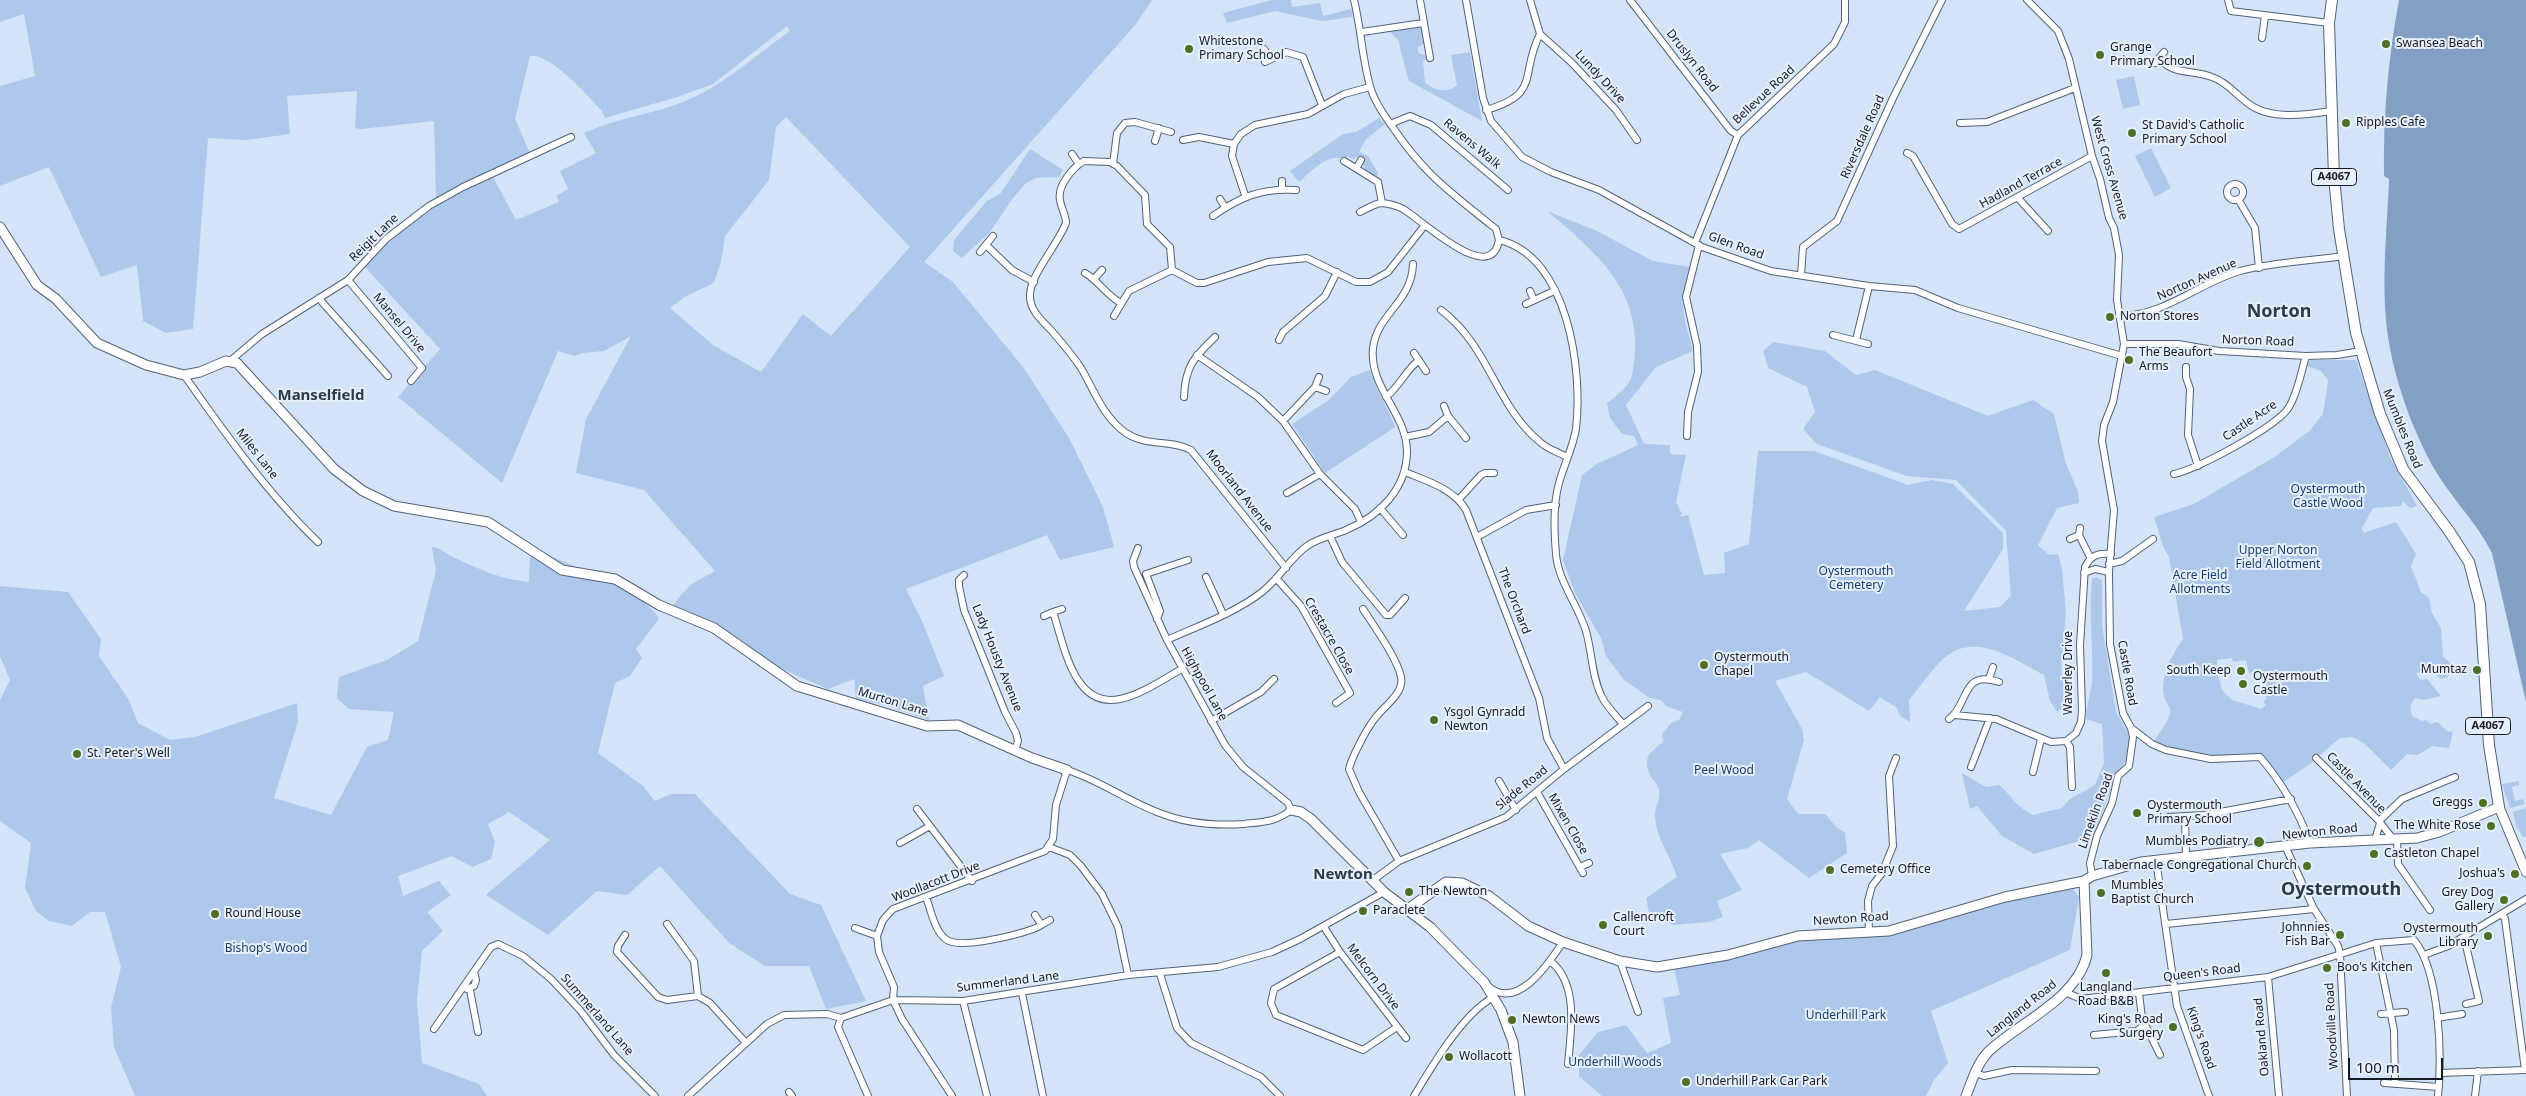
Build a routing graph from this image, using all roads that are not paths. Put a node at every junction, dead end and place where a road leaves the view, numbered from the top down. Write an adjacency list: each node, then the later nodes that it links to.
1 (1354, 0): 14 (street)
2 (1420, 0): 13 (street)
3 (1466, 0): 23 (street, Glen Road)
4 (1530, 0): 15 (street)
5 (1630, 0): 29 (street, Druslyn Road)
6 (1845, 0): 29 (street, Bellevue Road)
7 (1942, 0): 70 (street, Riversdale Road)
8 (2027, 0): 21 (street, West Cross Avenue)
9 (2332, 0): 12 (main road, Mumbles Road / A4067)
10 (2229, 3): 11 (street)
11 (2265, 16): 12 (street); 16 (street)
12 (2329, 22): 24 (main road, Mumbles Road / A4067)
13 (1423, 23): 14 (street); 19 (street)
14 (1362, 32): 20 (street)
15 (1540, 34): 23 (street); 32 (street, Lundy Drive)
16 (2262, 38)
17 (1264, 49): 22 (street)
18 (2164, 52): 24 (street)
19 (1430, 58)
20 (1370, 87): 22 (street); 26 (street)
21 (2075, 88): 25 (street); 37 (street, West Cross Avenue)
22 (1322, 105): 34 (street)
23 (1486, 110): 60 (street, Glen Road)
24 (2330, 111): 63 (main road, Mumbles Road / A4067)
25 (1960, 123)
26 (1390, 124): 46 (street, Ravens Walk); 59 (street)
27 (1159, 128): 28 (street); 33 (street); 41 (street)
28 (1172, 132)
29 (1738, 135): 60 (street, Bellevue Road)
30 (571, 136): 72 (street, Reigit Lane)
31 (1183, 140): 34 (street)
32 (1638, 140)
33 (1155, 141)
34 (1234, 144): 47 (street)
35 (1072, 154): 40 (street)
36 (1907, 154): 48 (street, Hadland Terrace)
37 (2092, 156): 48 (street, Hadland Terrace); 83 (street, West Cross Avenue)
38 (1361, 160): 42 (street)
39 (1344, 161): 42 (street)
40 (1079, 164): 41 (street); 73 (street)
41 (1113, 164): 67 (street)
42 (1357, 167): 51 (street)
43 (1282, 181): 44 (street)
44 (1282, 189): 45 (street); 47 (street)
45 (1296, 190)
46 (1508, 190)
47 (1245, 196): 52 (street)
48 (2018, 198): 57 (street)
49 (1220, 199): 52 (street)
50 (2238, 199): 65 (street)
51 (1382, 203): 53 (street); 55 (street)
52 (1225, 207): 54 (street)
53 (1360, 212)
54 (1213, 216)
55 (1425, 225): 59 (street); 68 (street)
56 (0, 227): 99 (street)
57 (2048, 231)
58 (993, 236): 61 (street)
59 (1499, 240): 76 (street)
60 (1697, 244): 70 (street, Glen Road); 110 (street, Bellevue Road)
61 (986, 245): 62 (street); 73 (street)
62 (980, 252)
63 (2343, 256): 65 (street, Norton Avenue); 90 (main road, Mumbles Road / A4067)
64 (1413, 264): 106 (street)
65 (2259, 268): 83 (street, Norton Avenue)
66 (1102, 270): 71 (street)
67 (1172, 270): 68 (street); 79 (street)
68 (1337, 272): 86 (street)
69 (1085, 273): 71 (street)
70 (1801, 274): 74 (street, Glen Road)
71 (1094, 278): 79 (street)
72 (348, 280): 77 (street, Reigit Lane); 102 (street, Mansel Drive)
73 (1034, 282): 135 (street, Moorland Avenue)
74 (1869, 286): 87 (street); 93 (street, Glen Road)
75 (1530, 291): 78 (street)
76 (1554, 291): 78 (street); 113 (street)
77 (320, 297): 96 (street, Reigit Lane); 100 (street)
78 (1534, 300): 80 (street)
79 (1120, 303): 82 (street)
80 (1526, 304)
81 (1441, 310): 113 (street)
82 (1114, 316)
83 (2119, 316): 89 (street, West Cross Avenue)
84 (1833, 335): 87 (street)
85 (1215, 337): 92 (street)
86 (1279, 340)
87 (1856, 340): 88 (street)
88 (1868, 344)
89 (2124, 344): 93 (street, West Cross Avenue); 94 (street, Norton Road)
90 (2361, 351): 94 (street, Norton Road); 177 (main road, Mumbles Road / A4067)
91 (1414, 353): 95 (street)
92 (1197, 354): 105 (street); 109 (street)
93 (2122, 356): 131 (street, Castle Road)
94 (2306, 356): 114 (street, Castle Acre)
95 (1419, 360): 98 (street); 106 (street)
96 (230, 361): 99 (street); 165 (street, Murton Lane)
97 (2186, 368): 114 (street)
98 (1426, 371)
99 (184, 375): 129 (street, Miles Lane)
100 (388, 376)
101 (1320, 376): 103 (street)
102 (411, 381)
103 (1316, 387): 104 (street); 109 (street)
104 (1326, 391)
105 (1184, 397)
106 (1386, 397): 111 (street)
107 (1444, 406): 108 (street)
108 (1448, 416): 111 (street); 112 (street)
109 (1283, 421): 117 (street)
110 (1687, 436)
111 (1405, 437): 115 (street)
112 (1466, 438)
113 (1567, 457): 121 (street)
114 (2198, 466): 118 (street, Castle Acre)
115 (1405, 472): 120 (street); 122 (street)
116 (1494, 473): 120 (street)
117 (1320, 474): 119 (street); 123 (street)
118 (2174, 474)
119 (1287, 493)
120 (1459, 500): 126 (street, The Orchard)
121 (1556, 505): 126 (street); 161 (street)
122 (1380, 508): 123 (street); 124 (street)
123 (1361, 522): 125 (street)
124 (1403, 535)
125 (1330, 536): 135 (street); 144 (street)
126 (1477, 537): 169 (street, The Orchard)
127 (2070, 539): 132 (street)
128 (2153, 539): 134 (street)
129 (318, 542)
130 (1138, 548): 141 (street, Highpool Lane)
131 (2110, 554): 132 (street); 134 (street, Castle Road)
132 (2089, 559): 136 (street); 138 (street, Waverley Drive)
133 (1188, 560): 139 (street)
134 (2109, 564): 137 (street, Castle Road)
135 (1286, 568): 143 (street)
136 (2095, 569): 137 (street); 138 (street)
137 (2108, 572): 162 (street, Castle Road)
138 (2084, 573): 164 (street, Waverley Drive)
139 (1146, 574): 141 (street); 150 (street)
140 (964, 575): 165 (street, Lady Housty Avenue)
141 (1138, 577): 150 (street, Highpool Lane)
142 (1206, 577): 148 (street)
143 (1276, 578): 148 (street); 157 (street, Crestacre Close)
144 (1406, 598)
145 (1062, 609): 147 (street)
146 (1363, 609): 193 (street)
147 (1053, 612): 149 (street); 153 (street)
148 (1223, 614): 151 (street)
149 (1044, 616)
150 (1157, 619): 151 (street, Highpool Lane)
151 (1167, 640): 153 (street, Highpool Lane)
152 (1994, 668): 155 (street)
153 (1182, 669): 160 (street, Highpool Lane)
154 (1274, 679): 160 (street)
155 (1990, 679): 156 (street); 159 (street)
156 (1999, 682)
157 (1336, 703)
158 (1648, 706): 161 (street, Slade Road)
159 (1990, 718): 163 (street); 168 (street)
160 (1211, 721): 179 (street, Highpool Lane)
161 (1623, 724): 169 (street, Slade Road)
162 (2131, 728): 176 (street); 196 (street, Limekiln Road)
163 (2041, 739): 164 (street); 171 (street)
164 (2066, 741): 174 (street)
165 (1015, 750): 170 (street, Murton Lane)
166 (1896, 758): 213 (street)
167 (2316, 758): 183 (street, Castle Avenue)
168 (1971, 767)
169 (1564, 769): 175 (street, Slade Road)
170 (1067, 770): 179 (street, Murton Lane); 189 (street)
171 (2033, 772)
172 (2456, 777): 183 (street)
173 (1499, 781): 180 (street)
174 (2072, 788)
175 (1537, 792): 180 (street, Slade Road); 194 (street, Mixen Close)
176 (2291, 799): 181 (street); 188 (street)
177 (2499, 807): 185 (street, Newton Road); 195 (street, Mumbles Road)
178 (917, 809): 184 (street)
179 (1291, 810): 198 (street)
180 (1516, 810): 193 (street, Slade Road)
181 (2185, 816): 182 (street); 191 (street)
182 (2169, 817)
183 (2379, 822): 185 (street, Castle Avenue); 186 (street, Castle Avenue)
184 (930, 826): 187 (street); 197 (street)
185 (2395, 839): 186 (street, Newton Road); 204 (street)
186 (2375, 840): 188 (street, Newton Road)
187 (900, 843)
188 (2310, 843): 190 (street, Newton Road)
189 (1049, 847): 197 (street, Woollacott Drive); 226 (street)
190 (2286, 848): 191 (street, Newton Road); 203 (street)
191 (2186, 857): 192 (street, Newton Road)
192 (2156, 860): 196 (street, Newton Road); 210 (street, King's Road)
193 (1399, 861): 198 (street, Slade Road)
194 (1589, 863)
195 (2526, 872)
196 (2088, 878): 213 (street, Newton Road); 232 (street, Langland Road)
197 (972, 880): 200 (street, Woollacott Drive)
198 (1372, 880): 199 (street)
199 (1384, 892): 202 (street); 211 (street, Summerland Lane)
200 (926, 897): 209 (street); 215 (street, Woollacott Drive)
201 (2526, 900): 205 (street)
202 (1408, 909): 217 (street, Newton Road); 228 (street)
203 (2314, 909): 210 (street); 220 (street)
204 (2430, 910)
205 (2502, 914): 216 (street); 255 (street)
206 (1035, 915): 209 (street)
207 (1050, 920): 209 (street)
208 (667, 924): 235 (street)
209 (1041, 924)
210 (2166, 924): 229 (street, King's Road)
211 (1324, 927): 219 (street, Melcorn Drive); 225 (street, Summerland Lane)
212 (855, 928): 215 (street)
213 (1869, 933): 223 (street, Newton Road)
214 (625, 935): 235 (street)
215 (877, 936): 237 (street)
216 (2464, 937): 221 (street); 239 (street)
217 (1563, 942): 222 (street); 223 (street, Newton Road)
218 (2376, 943): 220 (street, Queen's Road); 221 (street, Queen's Road); 242 (street)
219 (1340, 952): 248 (street, Melcorn Drive); 248 (street)
220 (2340, 954): 227 (street, Queen's Road); 276 (street, Woodville Road)
221 (2424, 955): 246 (street)
222 (1550, 961): 228 (street); 256 (street)
223 (1620, 961): 240 (street)
224 (474, 972): 230 (street, Summerland Lane); 231 (street, Summerland Lane); 264 (street, Summerland Lane)
225 (1160, 974): 226 (street, Summerland Lane); 270 (street)
226 (1128, 975): 233 (street, Summerland Lane)
227 (2268, 977): 229 (street, Queen's Road); 275 (street, Oakland Road)
228 (1484, 982): 236 (street)
229 (2175, 987): 234 (street, Queen's Road); 274 (street, King's Road)
230 (461, 989): 231 (street); 249 (street, Summerland Lane)
231 (470, 990): 250 (street, Summerland Lane)
232 (2065, 992): 234 (street, Queen's Road); 260 (street, Langland Road)
233 (1022, 993): 238 (street, Summerland Lane); 269 (street)
234 (2139, 993): 247 (street)
235 (698, 996): 253 (street)
236 (1492, 998): 271 (street); 272 (street)
237 (893, 1000): 238 (street, Summerland Lane); 245 (street, Summerland Lane); 267 (street)
238 (963, 1001): 268 (street)
239 (2466, 1004)
240 (1638, 1012)
241 (2404, 1012): 242 (street)
242 (2391, 1013): 243 (street); 262 (street)
243 (2381, 1014)
244 (2462, 1014): 246 (street)
245 (841, 1018): 253 (street, Summerland Lane); 266 (street)
246 (2437, 1018): 259 (street)
247 (2145, 1024): 251 (street); 254 (street)
248 (1397, 1027): 252 (street, Melcorn Drive)
249 (434, 1029)
250 (478, 1032)
251 (2094, 1035)
252 (1406, 1038)
253 (746, 1043): 265 (street, Summerland Lane)
254 (2160, 1055)
255 (2526, 1062): 258 (street)
256 (1568, 1064)
257 (2096, 1071): 260 (street)
258 (2478, 1071): 259 (street); 278 (street)
259 (2440, 1072): 263 (street)
260 (1975, 1073): 273 (street, Langland Road)
261 (2384, 1083): 262 (street)
262 (2395, 1084): 263 (street)
263 (2439, 1087): 277 (street)
264 (655, 1096)
265 (688, 1096)
266 (868, 1096)
267 (952, 1096)
268 (986, 1096)
269 (1043, 1096)
270 (1280, 1096)
271 (1414, 1096)
272 (1520, 1096)
273 (1966, 1096)
274 (2209, 1096)
275 (2280, 1096)
276 (2347, 1096)
277 (2438, 1096)
278 (2475, 1096)

